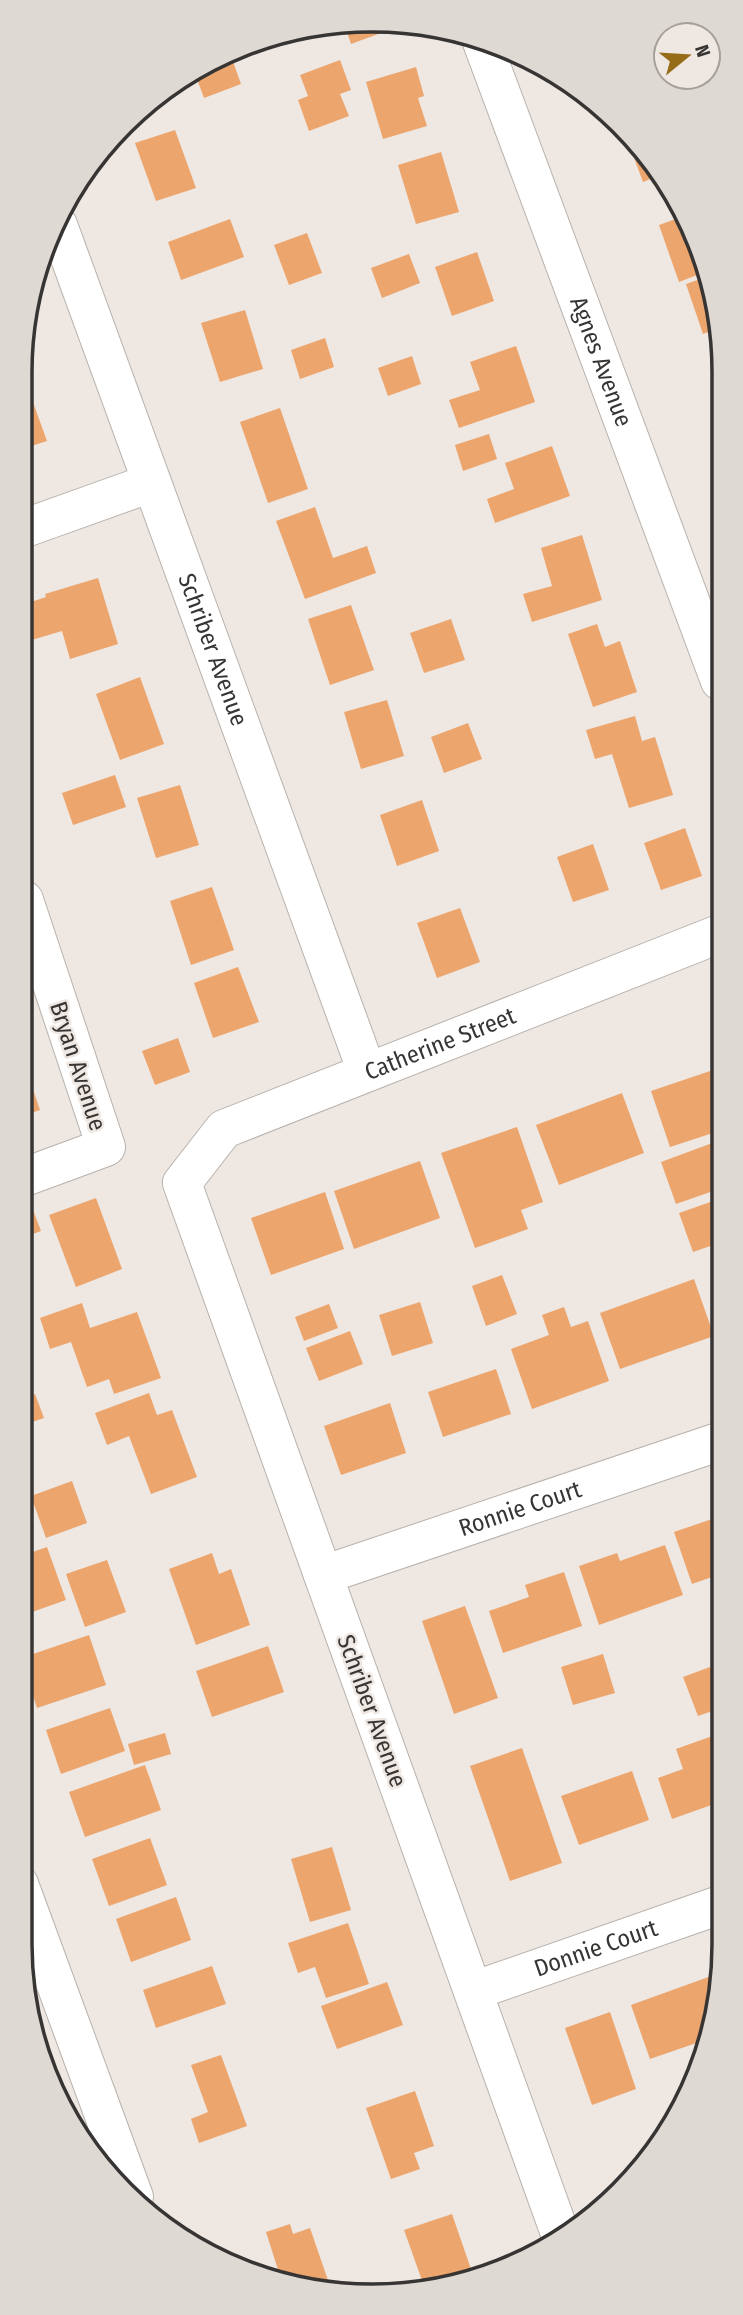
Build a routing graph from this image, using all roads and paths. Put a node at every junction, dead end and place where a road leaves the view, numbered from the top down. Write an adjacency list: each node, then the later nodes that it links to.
1 (486, 52): 5 (street, Agnes Avenue)
2 (61, 233): 3 (street, Schriber Avenue)
3 (151, 483): 4 (street); 8 (street, Schriber Avenue)
4 (32, 526)
5 (712, 660)
6 (32, 924): 9 (street, Bryan Avenue)
7 (712, 937): 8 (street, Catherine Street)
8 (367, 1072): 10 (street, Catherine Street)
9 (32, 1174)
10 (182, 1183): 12 (street, Schriber Avenue)
11 (712, 1444): 12 (street, Ronnie Court)
12 (323, 1576): 15 (street, Schriber Avenue)
13 (712, 1908): 15 (street, Donnie Court)
14 (32, 1919): 16 (street)
15 (473, 1992): 17 (street, Schriber Avenue)
16 (128, 2181)
17 (558, 2227)

